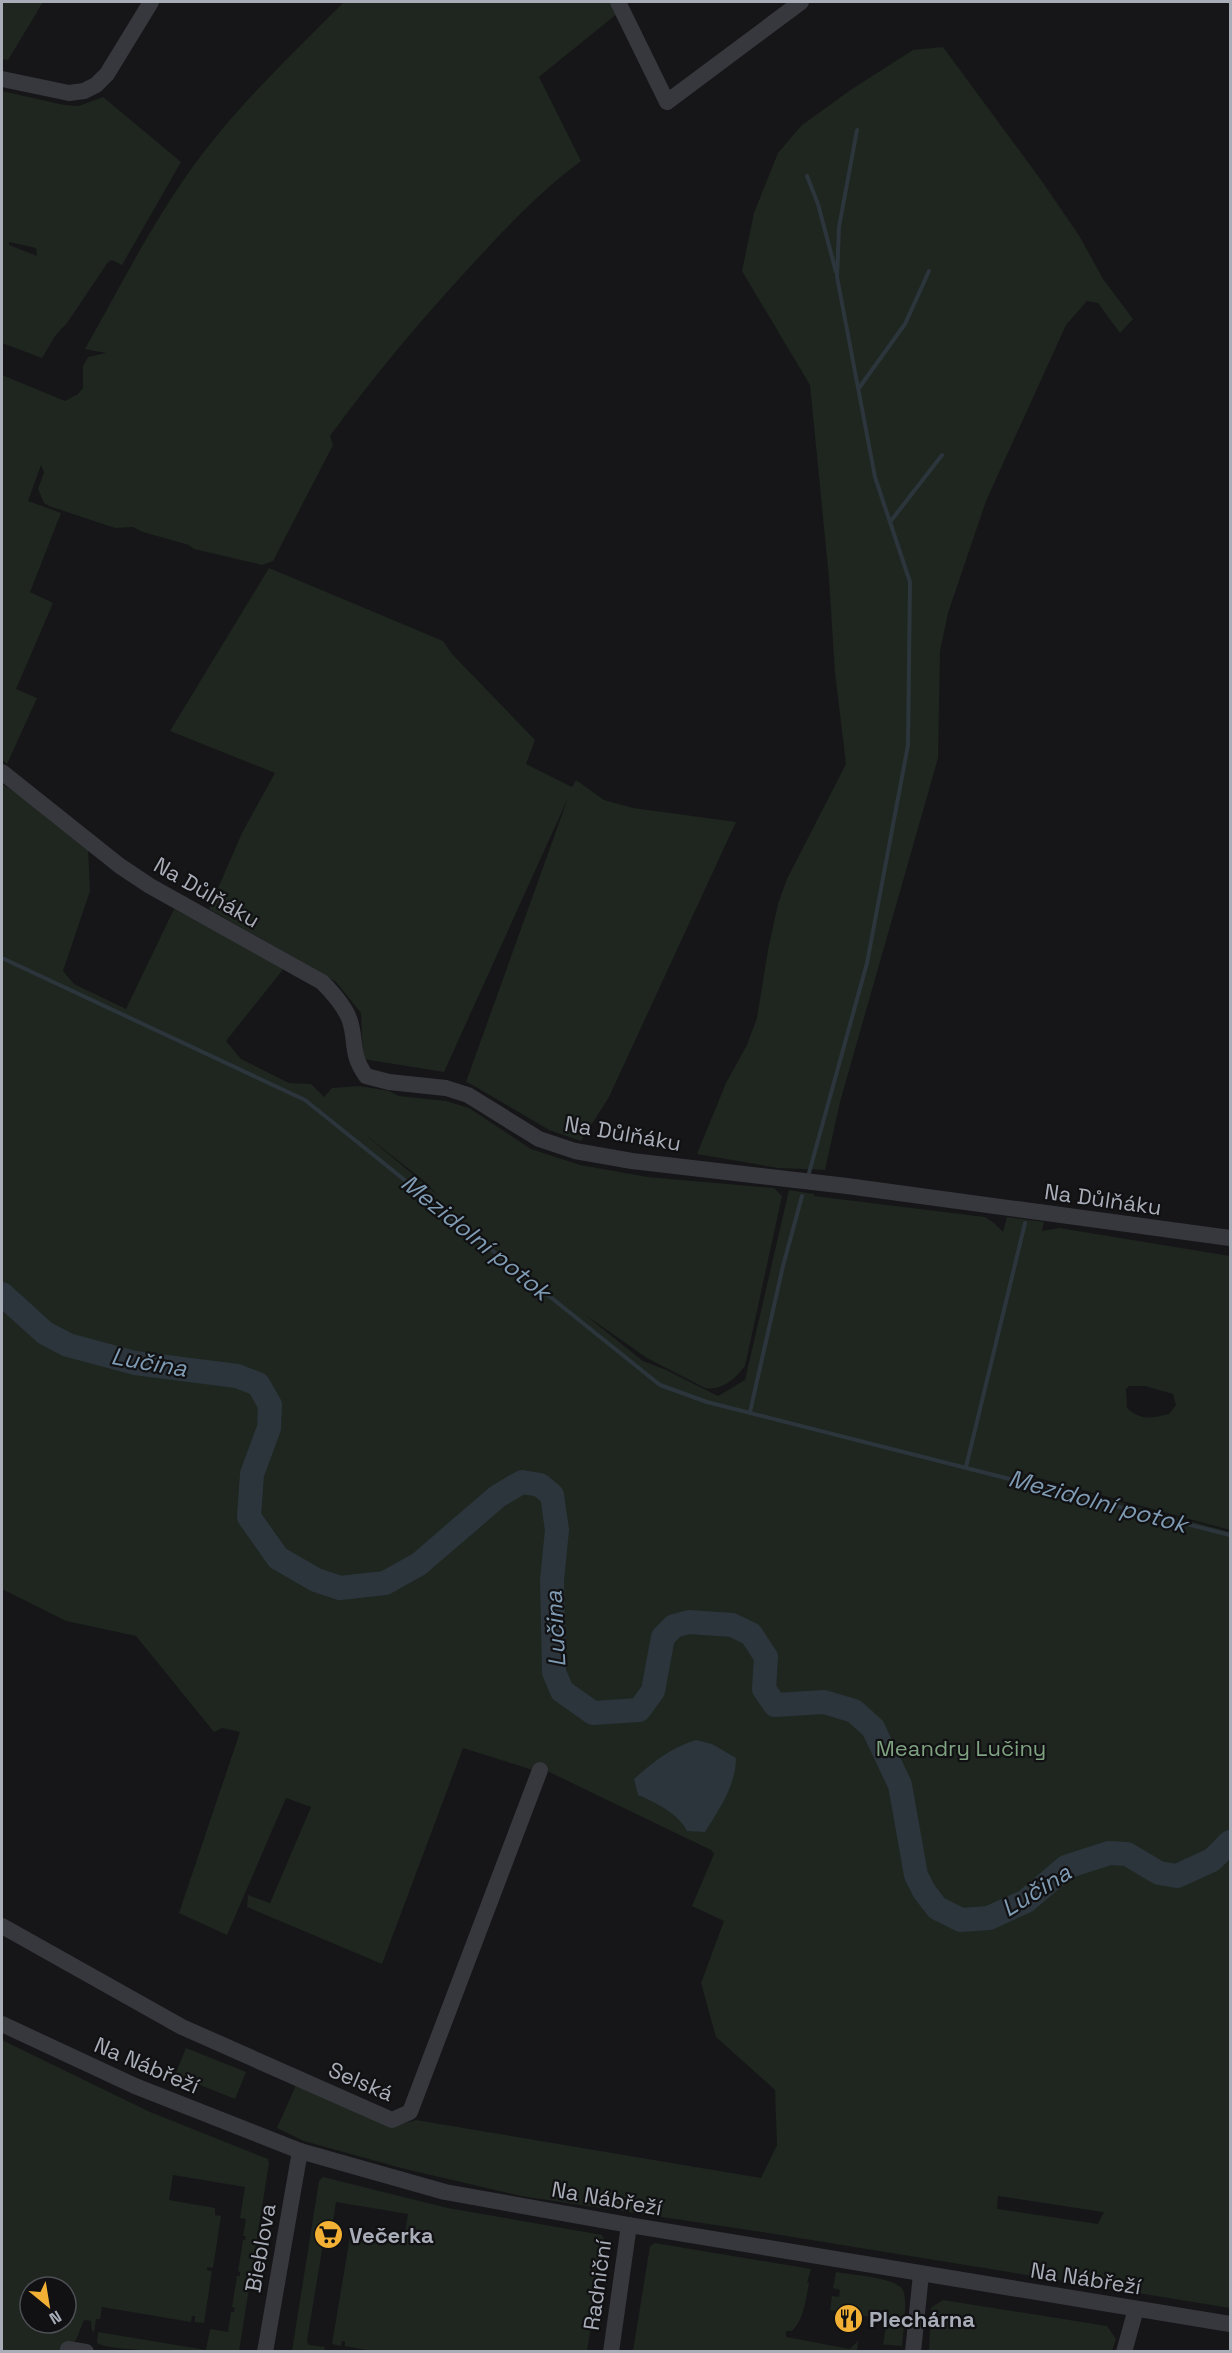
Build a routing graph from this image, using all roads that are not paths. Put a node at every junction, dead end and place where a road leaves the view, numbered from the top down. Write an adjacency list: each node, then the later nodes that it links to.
1 (151, 2): 4 (street)
2 (618, 2): 3 (street)
3 (801, 2)
4 (2, 79)
5 (2, 772): 6 (street, Na Důlňáku)
6 (1230, 1238)
7 (540, 1770): 8 (street, Selská)
8 (2, 1926)
9 (2, 2024): 10 (street, Na Nábřeží)
10 (300, 2151): 11 (street, Na Nábřeží); 17 (street, Bieblova)
11 (629, 2225): 12 (street, Na Nábřeží); 18 (street, Radniční)
12 (921, 2274): 13 (street, Na Nábřeží); 19 (street)
13 (1136, 2309): 14 (street, Na Nábřeží); 20 (street)
14 (1230, 2324)
15 (68, 2349): 16 (street)
16 (86, 2352)
17 (266, 2352)
18 (611, 2352)
19 (913, 2352)
20 (1124, 2352)

